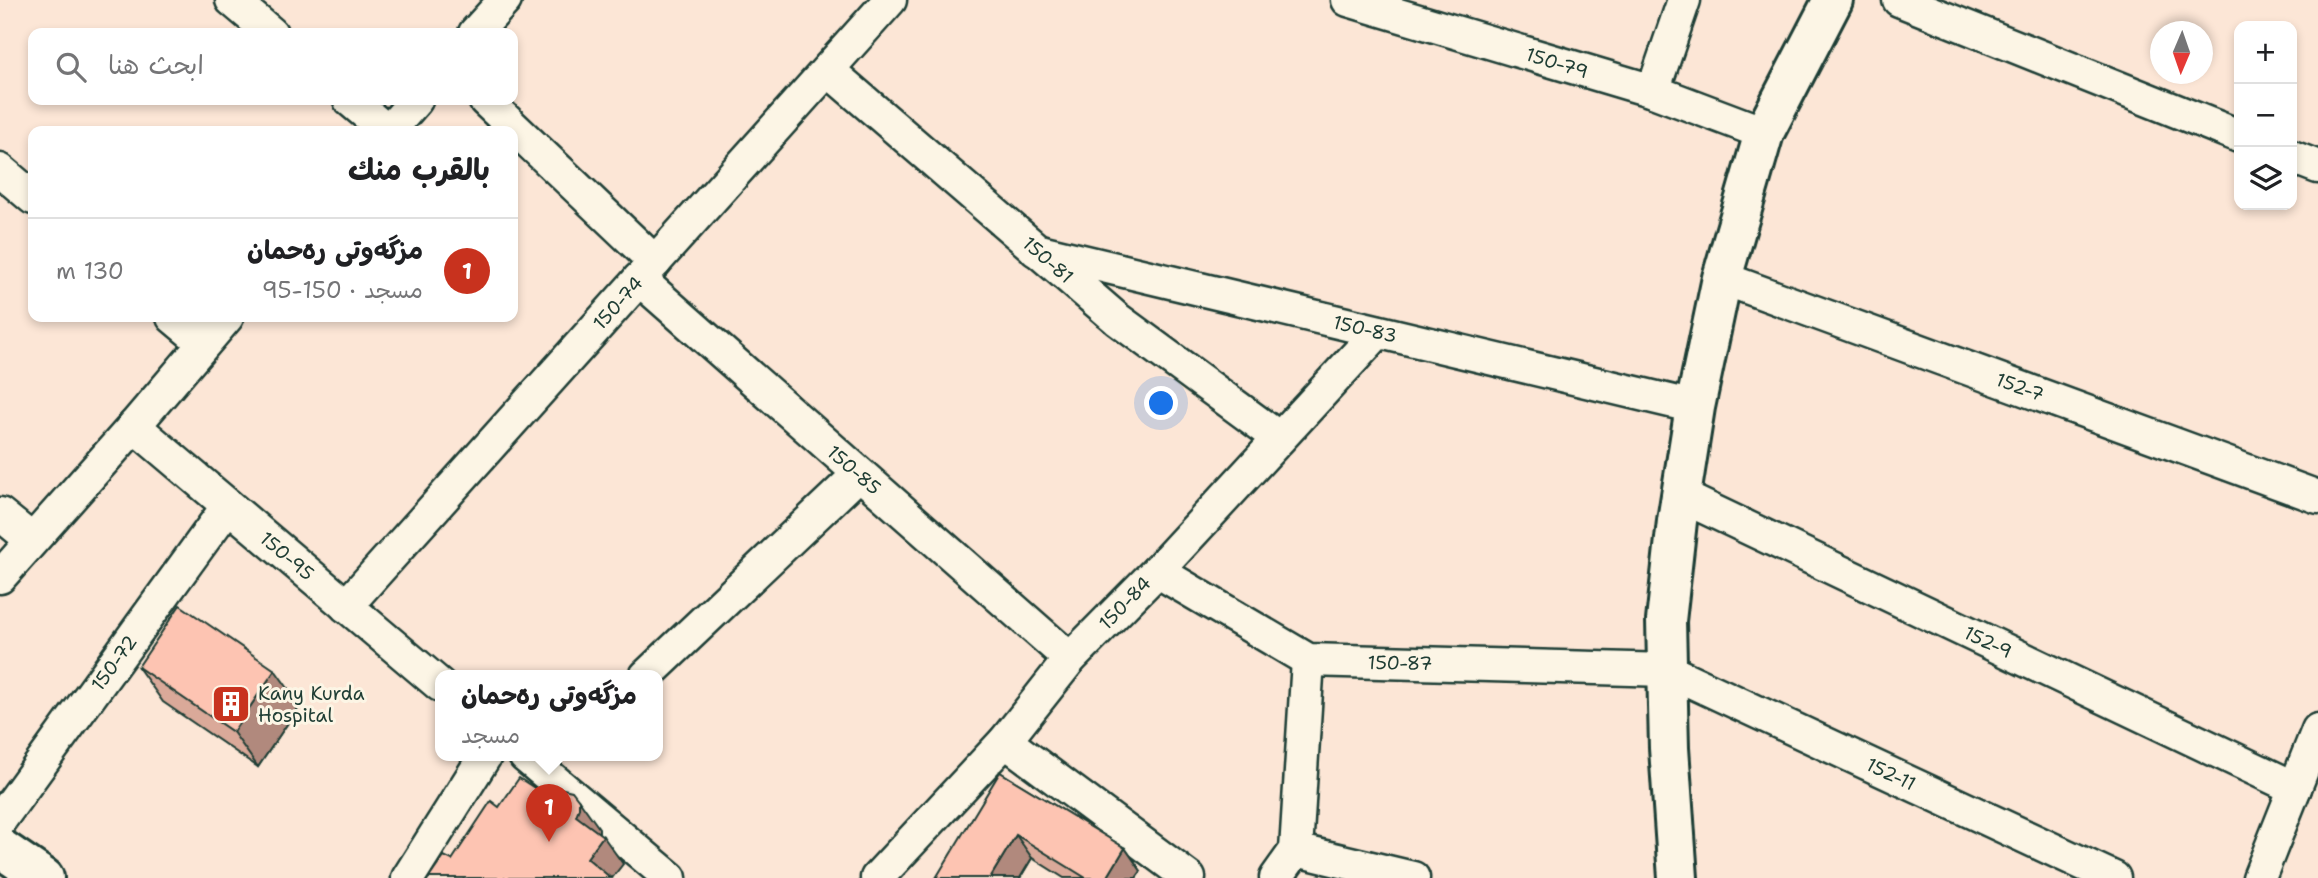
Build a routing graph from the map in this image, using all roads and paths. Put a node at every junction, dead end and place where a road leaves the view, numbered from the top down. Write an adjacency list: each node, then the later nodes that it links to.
1 (232, 0): 8 (street)
2 (505, 0): 9 (street)
3 (890, 0): 10 (street, 150-74)
4 (1348, 0): 11 (street, 150-79)
5 (1684, 0): 11 (street)
6 (1833, 0): 18 (street)
7 (1899, 0): 19 (street)
8 (265, 28)
9 (480, 28)
10 (828, 69): 25 (street, 150-81); 26 (street, 150-74)
11 (1653, 91): 18 (street, 150-79)
12 (355, 105): 15 (street)
13 (411, 105): 16 (street)
14 (490, 105): 17 (street, 150-85)
15 (382, 126)
16 (393, 126)
17 (510, 126)
18 (1764, 133): 27 (street)
19 (2234, 134)
20 (518, 135): 26 (street, 150-85)
21 (2297, 159): 22 (street)
22 (2318, 167)
23 (0, 170): 24 (street)
24 (28, 194)
25 (1036, 250): 30 (street, 150-83); 34 (street, 150-81)
26 (647, 270): 35 (street, 150-85); 43 (street, 150-74)
27 (1722, 278): 32 (street); 37 (street, 152-7)
28 (179, 322): 31 (street)
29 (223, 322): 31 (street)
30 (1378, 332): 32 (street, 150-83); 34 (street, 150-84)
31 (204, 343): 33 (street)
32 (1695, 407): 36 (street)
33 (134, 426): 38 (street, 150-95); 40 (street)
34 (1279, 438): 41 (street, 150-84)
35 (859, 474): 44 (street, 150-85); 46 (street)
36 (1681, 496): 47 (street); 53 (street, 152-9)
37 (2318, 497)
38 (228, 506): 43 (street, 150-95); 54 (street, 150-72)
39 (0, 514): 40 (street)
40 (32, 540): 42 (street)
41 (1157, 570): 44 (street, 150-84); 45 (street, 150-87)
42 (0, 577)
43 (346, 606): 48 (street, 150-95)
44 (1070, 659): 50 (street, 150-84)
45 (1308, 660): 47 (street, 150-87); 55 (street)
46 (652, 670)
47 (1667, 670): 62 (street); 63 (street, 152-11)
48 (435, 681)
49 (2318, 730): 53 (street)
50 (1004, 741): 58 (street, 150-84); 59 (street)
51 (482, 761): 56 (street)
52 (543, 762): 57 (street)
53 (2295, 788): 64 (street)
54 (0, 820)
55 (1296, 850): 60 (street); 61 (street)
56 (408, 878)
57 (670, 878)
58 (877, 878)
59 (1189, 878)
60 (1276, 878)
61 (1413, 878)
62 (1678, 878)
63 (2114, 878)
64 (2259, 878)

